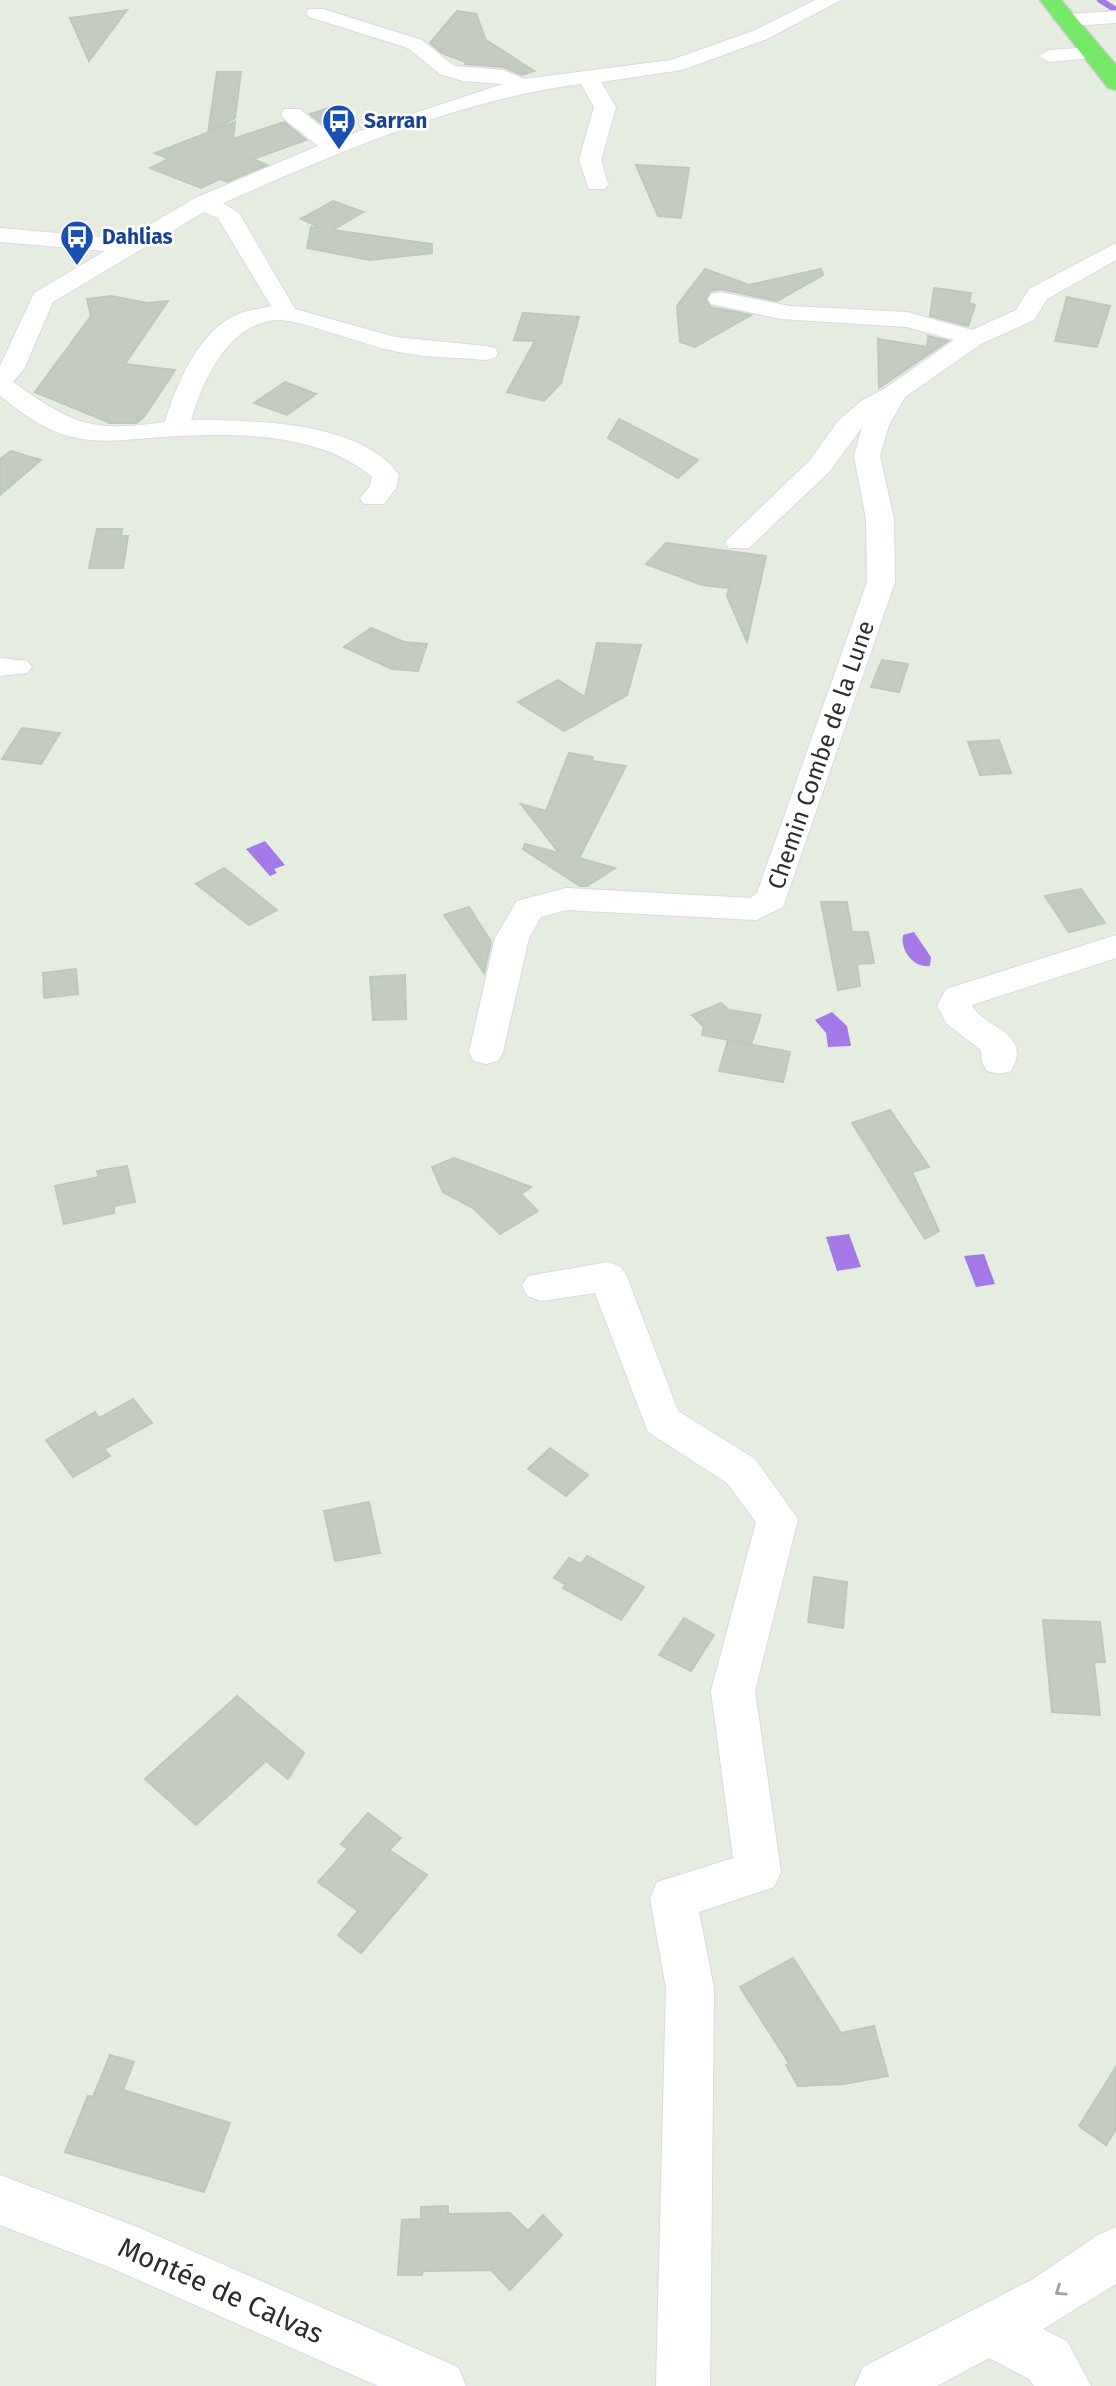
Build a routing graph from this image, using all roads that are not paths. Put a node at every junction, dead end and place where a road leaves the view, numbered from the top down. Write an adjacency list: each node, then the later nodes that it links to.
1 (831, 0): 8 (street)
2 (1050, 0): 5 (main road)
3 (316, 13): 10 (street)
4 (1114, 18): 5 (street)
5 (1068, 20): 6 (main road)
6 (1095, 53): 7 (street); 9 (main road)
7 (1049, 56)
8 (587, 76): 10 (street); 13 (street)
9 (1116, 83)
10 (523, 85): 12 (street)
11 (292, 114): 12 (street)
12 (333, 147): 14 (street)
13 (597, 184)
14 (203, 203): 16 (street); 19 (street)
15 (0, 235): 16 (street)
16 (130, 246): 22 (street)
17 (1116, 250): 20 (street, Chemin Combe de la Lune)
18 (720, 299): 20 (street)
19 (279, 312): 21 (street); 24 (street)
20 (972, 340): 23 (street, Chemin Combe de la Lune)
21 (486, 354)
22 (0, 383): 24 (street)
23 (895, 392): 26 (street, Chemin Combe de la Lune); 28 (street, Chemin Combe de la Lune)
24 (176, 428): 25 (street)
25 (374, 498)
26 (739, 542)
27 (1116, 946): 29 (street)
28 (486, 1052)
29 (999, 1062)
30 (541, 1286): 36 (street)
31 (0, 2200): 35 (street, Montée de Calvas)
32 (1116, 2253): 33 (street, one-way to 33)
33 (990, 2330): 34 (street); 38 (street)
34 (929, 2373): 37 (street)
35 (439, 2386)
36 (683, 2386)
37 (882, 2386)
38 (1065, 2386)

